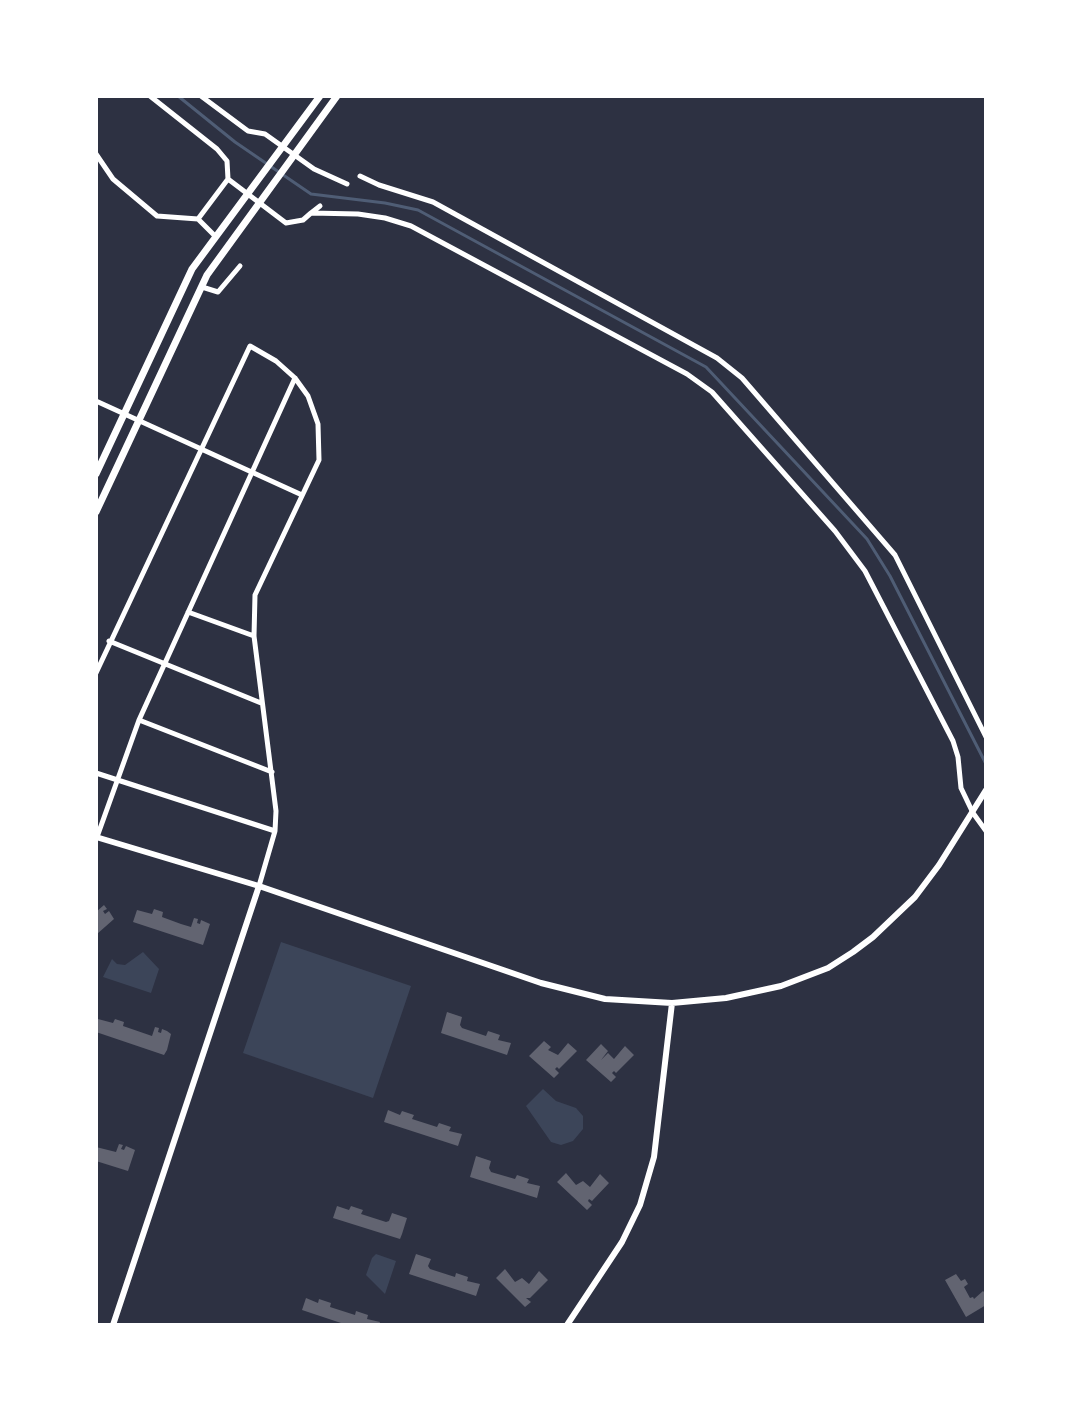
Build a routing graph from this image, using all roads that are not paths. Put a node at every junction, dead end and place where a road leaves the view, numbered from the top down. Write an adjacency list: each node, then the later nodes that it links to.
1 (150, 96): 7 (street)
2 (201, 96): 8 (street)
3 (320, 96): 12 (main road)
4 (337, 96): 14 (main road)
5 (96, 154): 11 (street)
6 (360, 176): 31 (street)
7 (228, 179): 10 (street); 11 (street)
8 (347, 184)
9 (320, 206): 10 (street)
10 (311, 213): 37 (street)
11 (198, 219): 12 (street)
12 (216, 237): 17 (main road)
13 (240, 266): 14 (street)
14 (201, 286): 18 (main road)
15 (295, 378): 19 (street); 20 (street); 22 (street)
16 (96, 401): 17 (street)
17 (124, 413): 18 (street); 21 (main road)
18 (139, 421): 19 (street); 23 (main road)
19 (202, 449): 20 (street); 26 (street)
20 (252, 472): 22 (street); 24 (street)
21 (96, 474)
22 (302, 495): 25 (street)
23 (96, 512)
24 (188, 612): 25 (street); 27 (street)
25 (254, 636): 29 (street)
26 (109, 641): 27 (street); 28 (street)
27 (165, 663): 29 (street); 30 (street)
28 (96, 673)
29 (261, 703): 32 (street)
30 (139, 720): 32 (street); 34 (street)
31 (986, 737)
32 (273, 772): 36 (street)
33 (96, 773): 34 (street)
34 (117, 781): 36 (street); 38 (street)
35 (986, 790): 40 (street)
36 (275, 831): 39 (street)
37 (986, 831)
38 (96, 837): 39 (street)
39 (259, 886): 40 (street); 41 (street)
40 (672, 1003): 42 (street)
41 (113, 1325)
42 (567, 1325)

